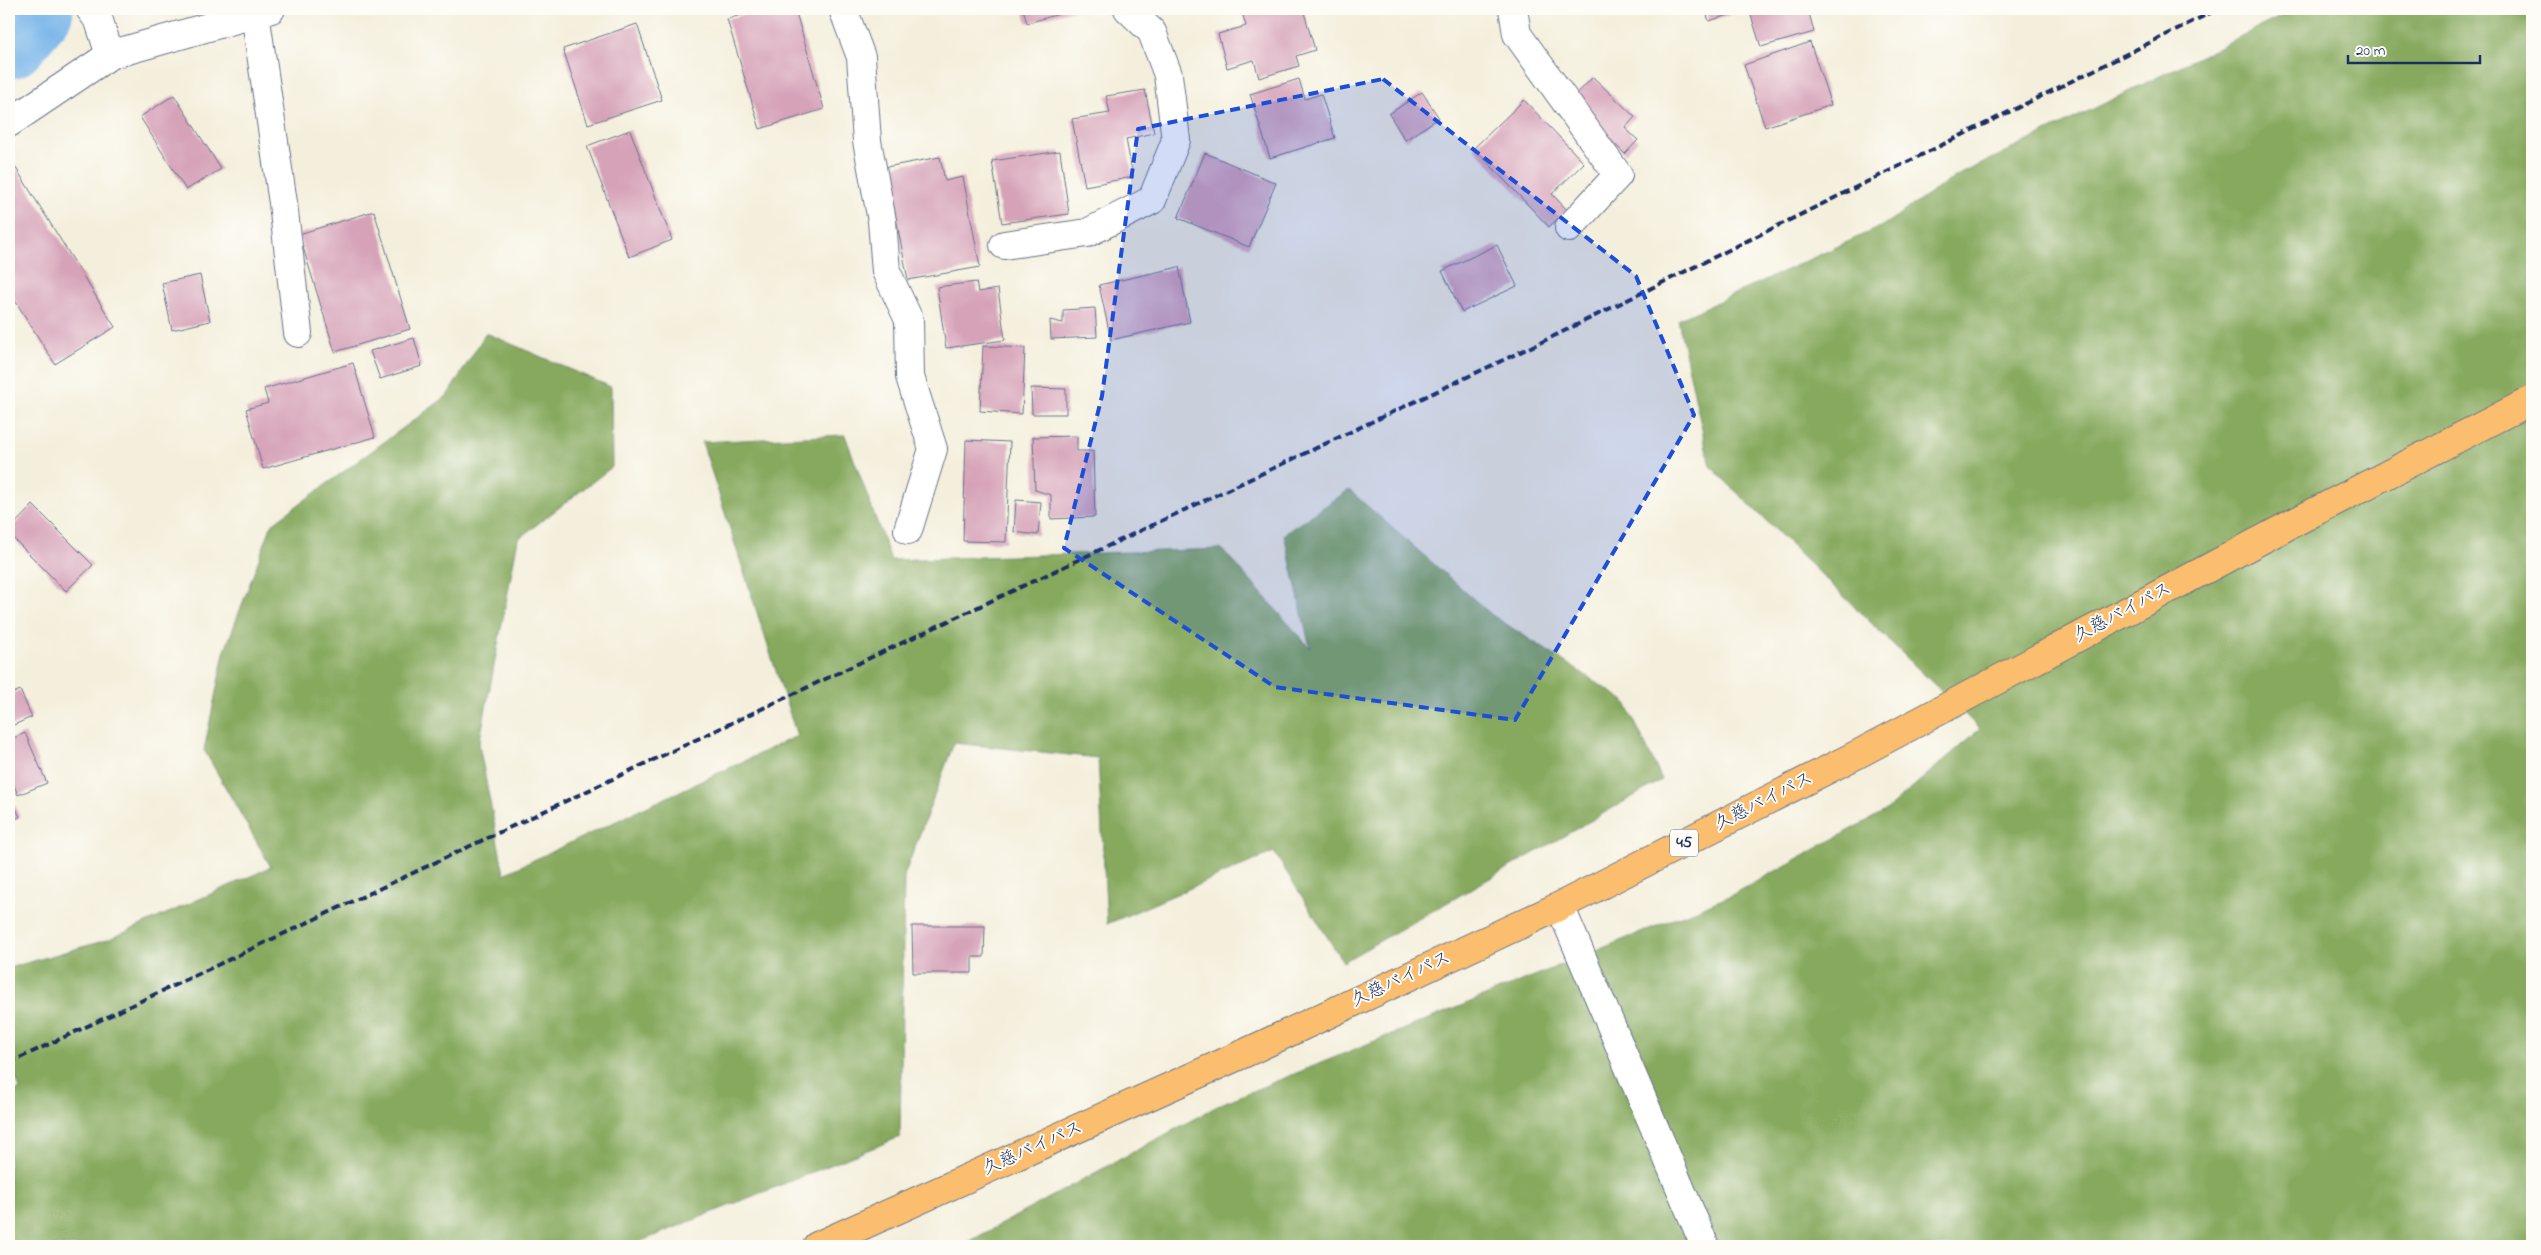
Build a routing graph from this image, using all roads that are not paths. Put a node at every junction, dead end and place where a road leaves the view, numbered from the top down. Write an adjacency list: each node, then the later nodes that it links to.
1 (843, 9): 12 (street)
2 (1128, 9): 9 (street)
3 (1513, 9): 8 (street)
4 (263, 11): 6 (street); 10 (street)
5 (94, 15): 6 (street)
6 (110, 55): 7 (street)
7 (9, 123)
8 (1569, 228)
9 (1004, 245)
10 (298, 332)
11 (2532, 400): 13 (highway, 久慈バイパス / 45)
12 (908, 530)
13 (1560, 906): 14 (highway, 久慈バイパス / 45); 15 (street)
14 (817, 1246)
15 (1705, 1246)

